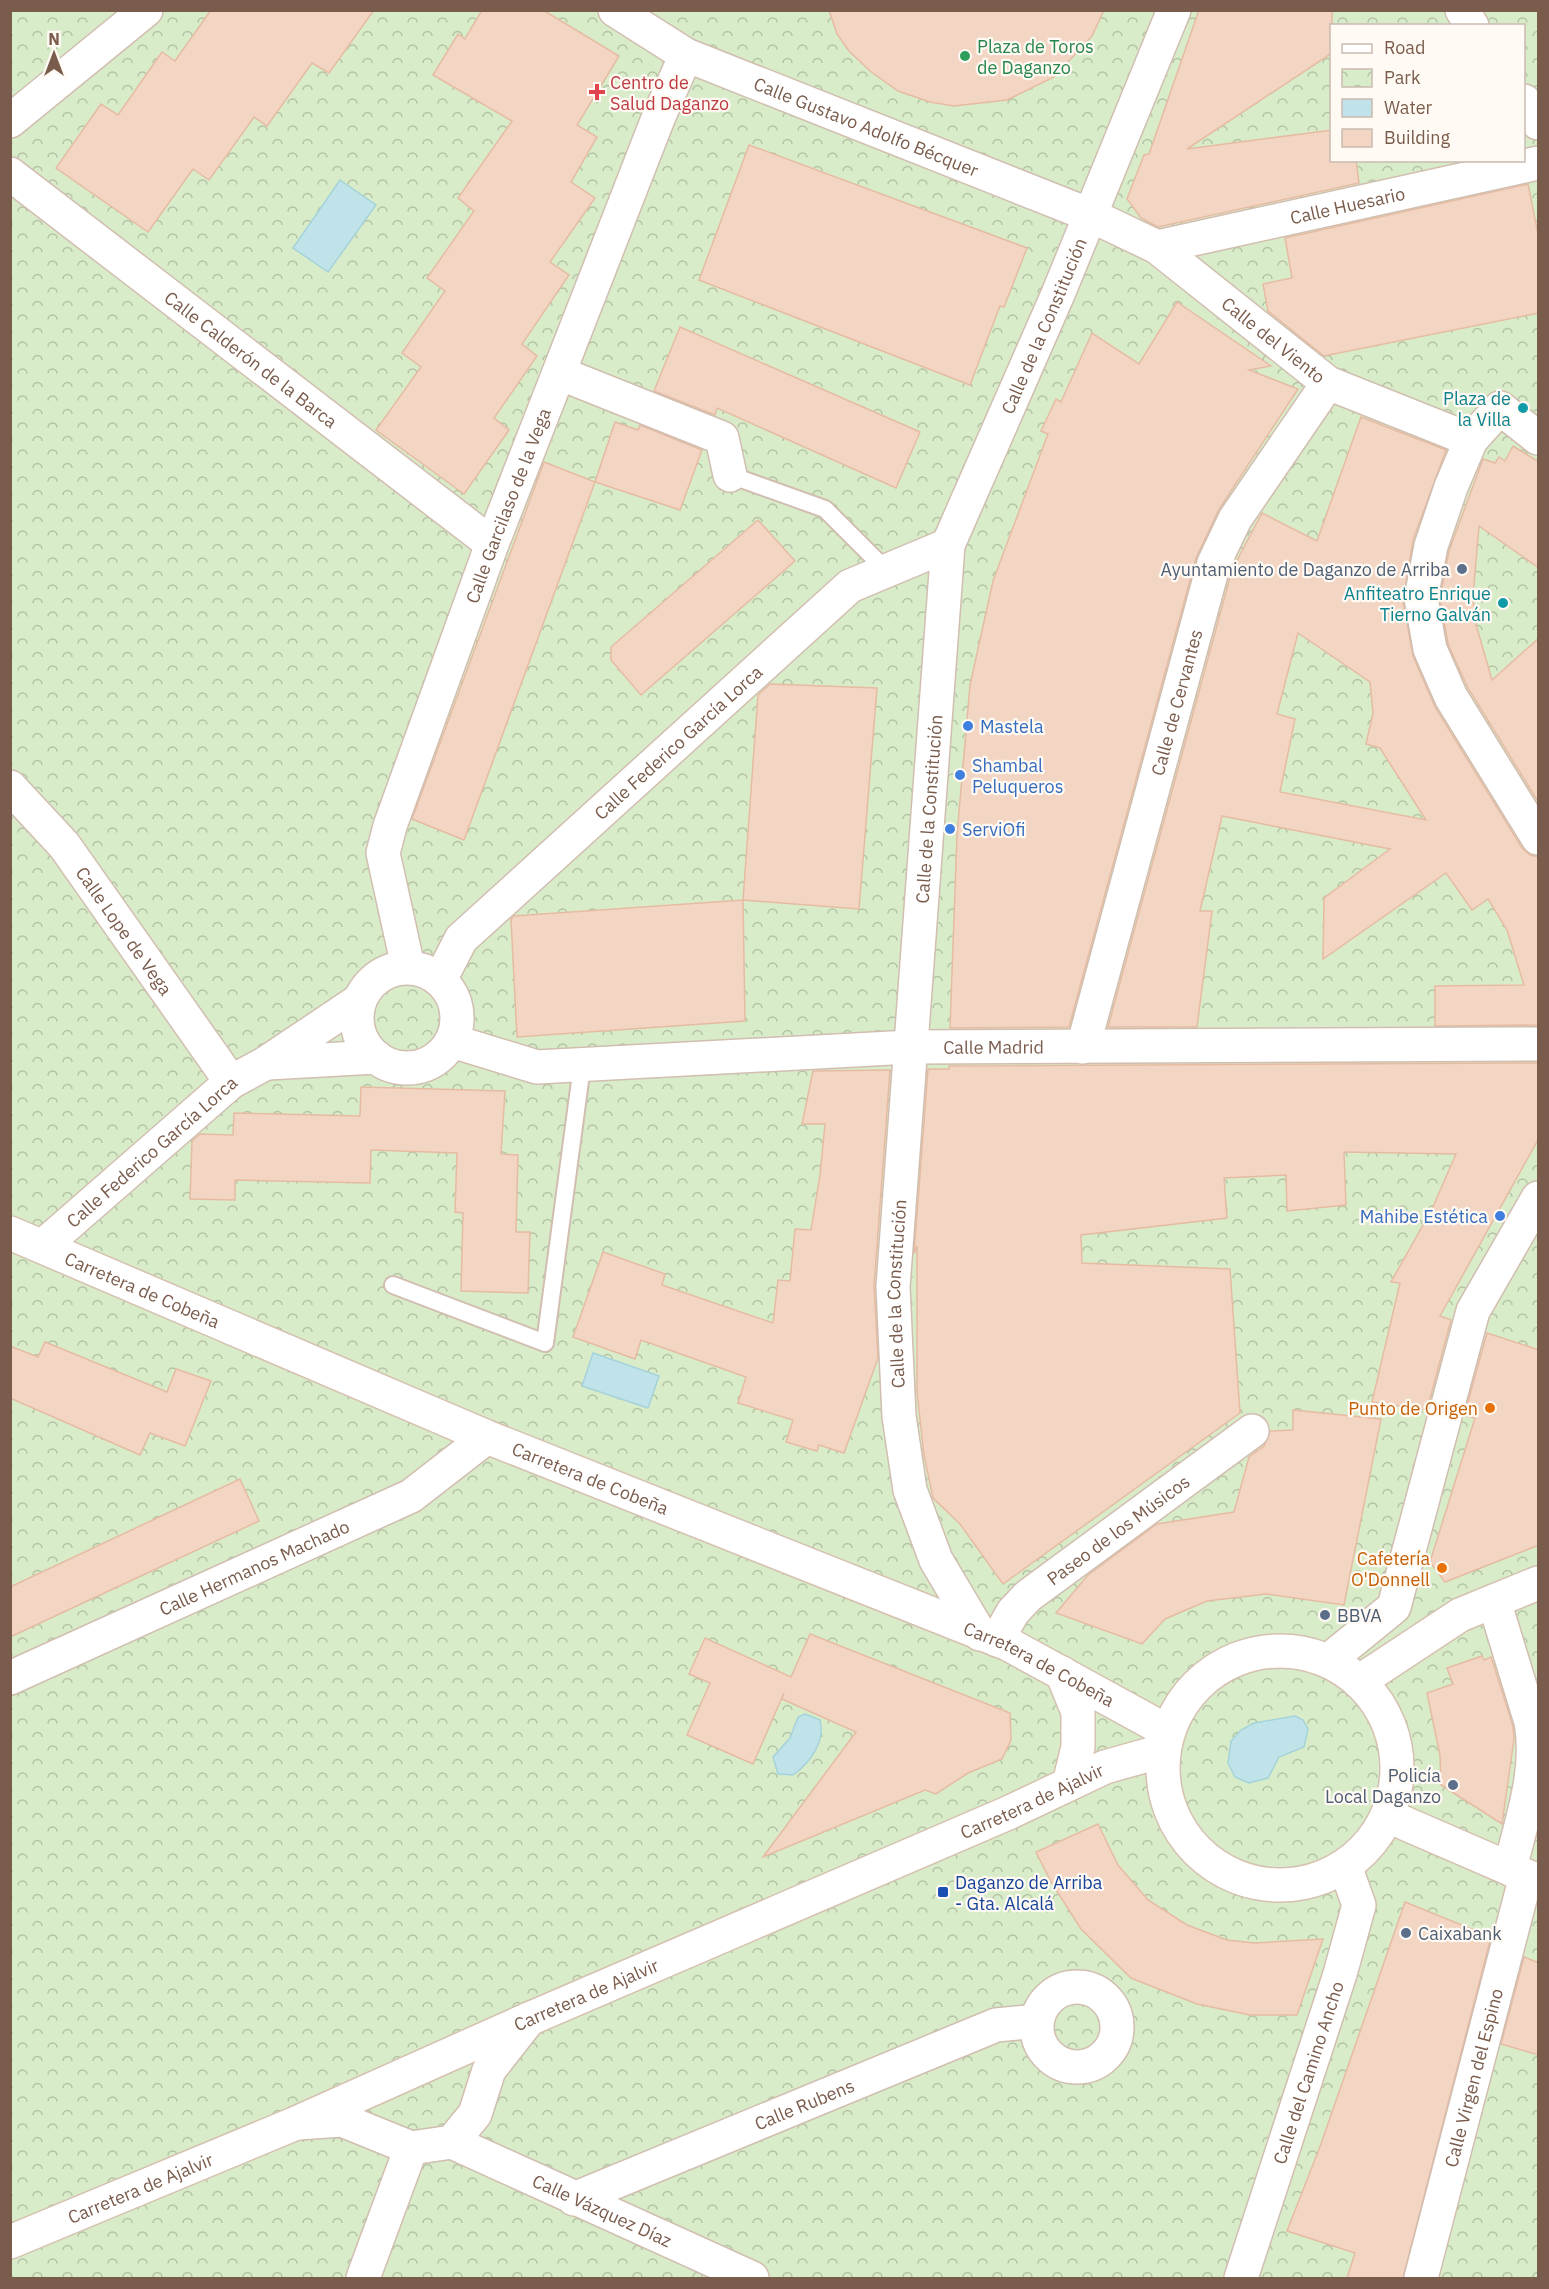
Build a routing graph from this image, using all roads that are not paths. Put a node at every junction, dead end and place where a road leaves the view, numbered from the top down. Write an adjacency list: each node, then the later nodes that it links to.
1 (146, 10): 8 (street)
2 (615, 10): 6 (street, Calle Gustavo Adolfo Bécquer)
3 (1173, 10): 12 (street, Calle de la Constitución)
4 (1462, 10): 5 (street)
5 (1471, 24)
6 (686, 55): 12 (street, Calle Gustavo Adolfo Bécquer); 14 (street, Calle Garcilaso de la Vega)
7 (1525, 102): 9 (street)
8 (10, 121)
9 (1539, 123)
10 (1539, 163): 13 (street, Calle Huesario)
11 (10, 174): 19 (street, Calle Calderón de la Barca)
12 (1090, 215): 13 (street, Calle del Viento); 20 (street, Calle de la Constitución)
13 (1156, 247): 15 (street, Calle del Viento)
14 (559, 373): 18 (street); 19 (street, Calle Garcilaso de la Vega)
15 (1328, 383): 17 (street, Calle del Viento); 30 (street, Calle de Cervantes)
16 (1539, 438): 17 (street)
17 (1471, 440): 23 (street)
18 (730, 475): 21 (lane)
19 (492, 544): 24 (street, Calle Garcilaso de la Vega)
20 (948, 545): 21 (street, Calle Federico García Lorca); 29 (street, Calle de la Constitución)
21 (887, 571): 25 (street, Calle Federico García Lorca)
22 (10, 787): 34 (street, Calle Lope de Vega)
23 (1539, 838)
24 (408, 968): 25 (street); 26 (street)
25 (440, 980): 27 (street)
26 (360, 1000): 31 (street); 32 (street, Calle Federico García Lorca)
27 (453, 1041): 31 (street); 33 (street, Calle Madrid)
28 (1539, 1044): 30 (street, Calle Madrid)
29 (910, 1047): 30 (street, Calle Madrid); 33 (street, Calle Madrid); 43 (street, Calle de la Constitución)
30 (1083, 1047)
31 (376, 1057): 32 (street)
32 (266, 1063): 34 (street, Calle Federico García Lorca)
33 (582, 1066): 38 (lane)
34 (231, 1082): 37 (street, Calle Federico García Lorca)
35 (1539, 1198): 44 (street)
36 (10, 1233): 37 (street, Carretera de Cobeña)
37 (43, 1246): 40 (street, Carretera de Cobeña)
38 (393, 1285)
39 (1252, 1431): 43 (street, Paseo de los Músicos)
40 (487, 1437): 43 (street, Carretera de Cobeña); 46 (street, Calle Hermanos Machado)
41 (1539, 1583): 42 (street)
42 (1494, 1601): 47 (street); 52 (street, Calle Virgen del Espino)
43 (988, 1637): 45 (street, Carretera de Cobeña)
44 (1329, 1660): 47 (street); 48 (street)
45 (1062, 1673): 48 (street, Carretera de Cobeña); 49 (street)
46 (10, 1678)
47 (1360, 1681): 50 (street)
48 (1165, 1741): 49 (street, Carretera de Ajalvir); 51 (street)
49 (1069, 1784): 53 (street, Carretera de Ajalvir)
50 (1388, 1816): 51 (street); 52 (street)
51 (1345, 1866): 62 (street, Calle del Camino Ancho)
52 (1525, 1875): 63 (street, Calle Virgen del Espino)
53 (529, 2019): 55 (street, Carretera de Ajalvir); 56 (street)
54 (1036, 2021): 58 (street, Calle Rubens)
55 (294, 2124): 57 (street); 59 (street, Carretera de Ajalvir)
56 (453, 2142): 57 (street); 58 (street, Calle Vázquez Díaz)
57 (411, 2148): 60 (street)
58 (573, 2199): 61 (street, Calle Vázquez Díaz)
59 (10, 2242)
60 (363, 2278)
61 (752, 2278)
62 (1241, 2278)
63 (1421, 2278)

